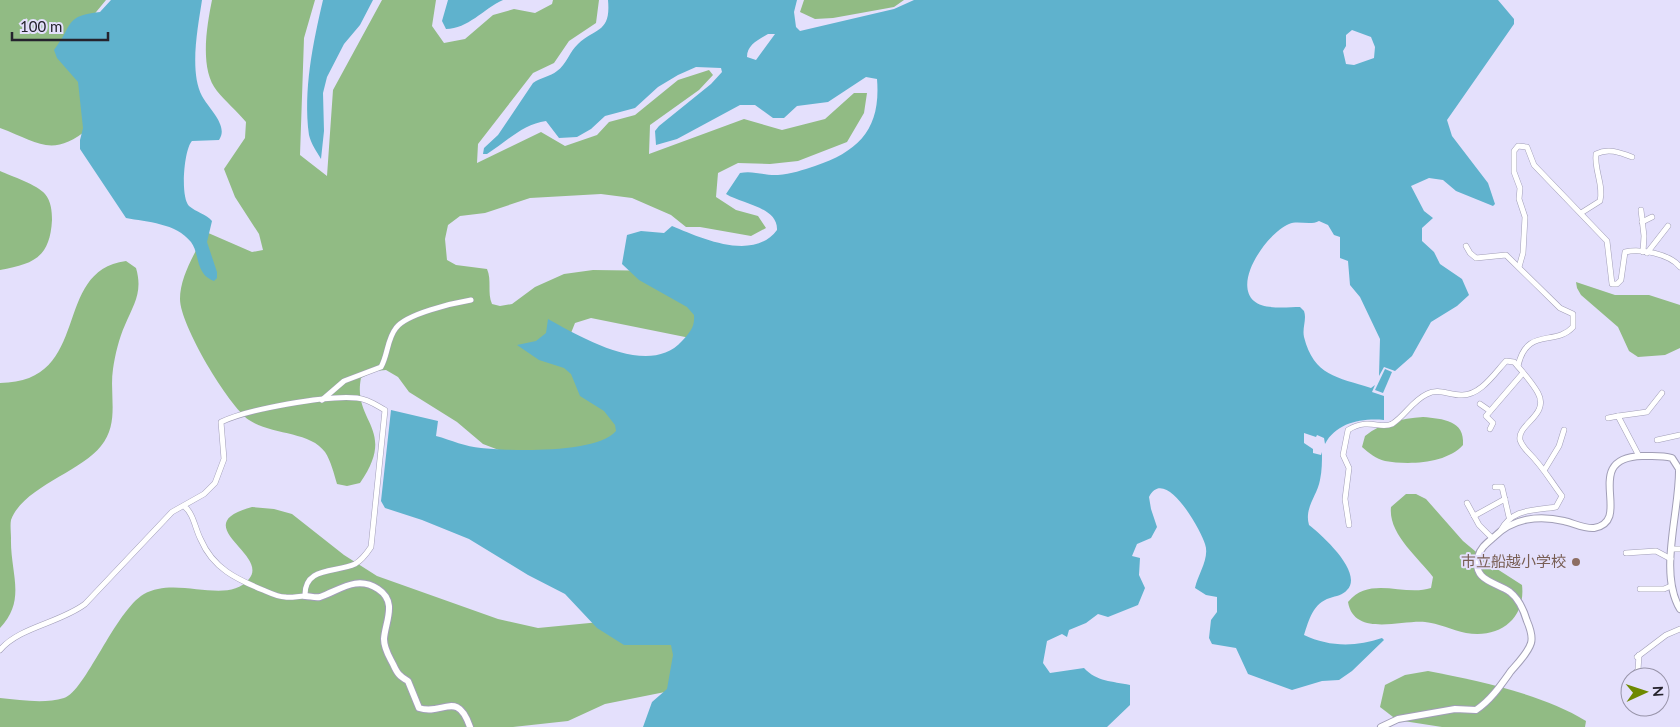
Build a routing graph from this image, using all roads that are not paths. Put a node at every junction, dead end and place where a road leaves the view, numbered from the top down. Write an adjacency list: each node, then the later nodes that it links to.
1 (1632, 157): 3 (street)
2 (1641, 210): 5 (street)
3 (1581, 213): 8 (street); 10 (street)
4 (1652, 217): 5 (street)
5 (1642, 222): 8 (street)
6 (1668, 226): 8 (street)
7 (1466, 246): 10 (street)
8 (1645, 253): 9 (street)
9 (1680, 267)
10 (1519, 268): 12 (street)
11 (471, 300): 15 (street)
12 (1518, 366): 13 (street); 34 (street)
13 (1523, 373): 17 (street); 26 (street)
14 (1662, 393): 18 (street)
15 (322, 400): 31 (street); 43 (street)
16 (1480, 404): 17 (street)
17 (1490, 411): 20 (street)
18 (1618, 416): 19 (street); 24 (street)
19 (1608, 418)
20 (1490, 429)
21 (1564, 430): 26 (street)
22 (1680, 435): 23 (street)
23 (1657, 440)
24 (1639, 456): 25 (street); 35 (street)
25 (1678, 461): 28 (street)
26 (1544, 469): 33 (street)
27 (1495, 487): 29 (street)
28 (1679, 490): 37 (street)
29 (1505, 499): 32 (street); 33 (street)
30 (1467, 503): 32 (street)
31 (184, 506): 43 (street); 46 (street)
32 (1474, 516): 36 (street)
33 (1509, 517): 35 (street)
34 (1349, 525)
35 (1500, 530): 36 (street)
36 (1492, 538): 49 (street)
37 (1672, 549): 38 (street); 40 (street)
38 (1680, 549)
39 (1626, 553): 40 (street)
40 (1672, 559): 41 (street)
41 (1671, 586): 42 (street); 44 (street)
42 (1640, 588)
43 (305, 596): 48 (street)
44 (1680, 609)
45 (1680, 629): 47 (street)
46 (0, 650)
47 (1638, 667)
48 (470, 727)
49 (1381, 727)

